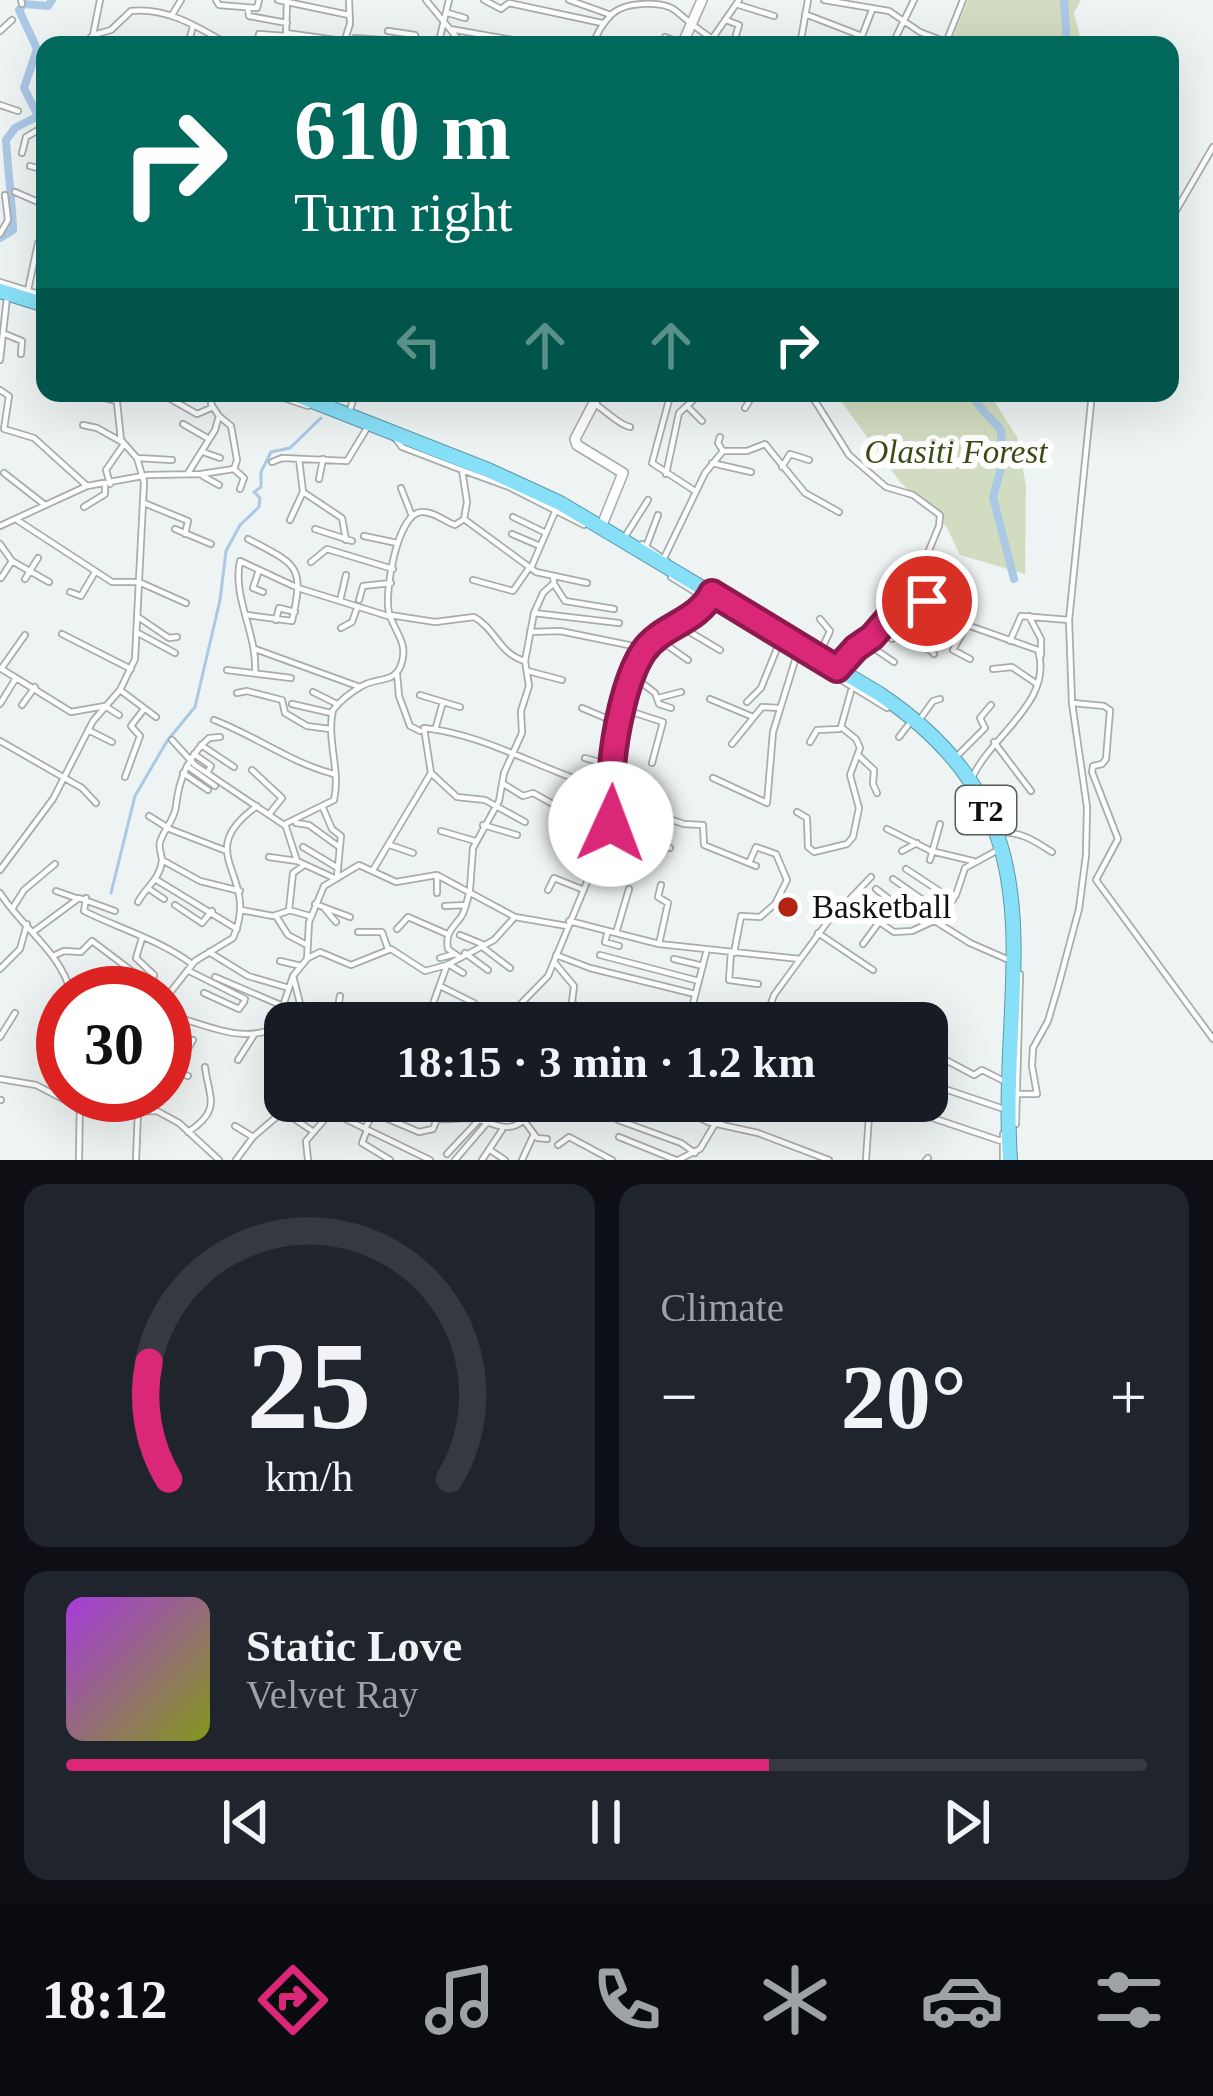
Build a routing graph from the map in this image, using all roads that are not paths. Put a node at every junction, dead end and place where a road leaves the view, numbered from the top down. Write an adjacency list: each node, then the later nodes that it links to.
1 (100, 0): 44 (street)
2 (181, 0): 26 (street)
3 (216, 0): 21 (street)
4 (259, 0): 21 (street)
5 (278, 0): 17 (street)
6 (349, 0): 27 (street)
7 (426, 0): 34 (street)
8 (449, 0): 24 (street)
9 (484, 0): 20 (street)
10 (569, 0): 28 (street)
11 (702, 0): 37 (street)
12 (808, 0): 25 (street)
13 (863, 0): 22 (street)
14 (914, 0): 33 (street)
15 (963, 0): 65 (street)
16 (829, 1): 22 (street)
17 (287, 2): 27 (street); 35 (street)
18 (653, 2): 28 (street); 37 (street)
19 (738, 2): 29 (street); 32 (street)
20 (521, 4): 36 (street)
21 (248, 9): 35 (street)
22 (860, 9): 23 (street)
23 (872, 10): 33 (street); 43 (street)
24 (446, 13): 30 (street); 34 (street)
25 (805, 14): 43 (street); 62 (street)
26 (172, 15): 38 (street); 44 (street)
27 (350, 15): 42 (street)
28 (611, 15): 36 (street)
29 (774, 16)
30 (465, 18)
31 (12, 20): 40 (street)
32 (726, 20): 60 (street); 61 (street)
33 (904, 20): 46 (street); 64 (street)
34 (444, 22): 39 (street); 54 (street)
35 (287, 23): 45 (street)
36 (602, 24): 57 (street)
37 (691, 25): 58 (street); 59 (street)
38 (193, 26): 47 (street); 48 (street)
39 (450, 29): 55 (street); 56 (street)
40 (0, 31)
41 (388, 31): 53 (street)
42 (347, 32): 51 (street); 52 (street)
43 (853, 32): 63 (street)
44 (94, 34)
45 (286, 34): 49 (street); 50 (street)
46 (926, 35)
47 (190, 36)
48 (212, 36)
49 (259, 36)
50 (299, 36)
51 (346, 36)
52 (351, 36)
53 (416, 36)
54 (440, 36)
55 (456, 36)
56 (496, 36)
57 (597, 36)
58 (686, 36)
59 (708, 36)
60 (714, 36)
61 (736, 36)
62 (801, 36)
63 (851, 36)
64 (896, 36)
65 (949, 36)
66 (0, 105): 67 (street)
67 (18, 111)
68 (36, 130): 70 (street)
69 (1213, 147): 76 (street)
70 (22, 153)
71 (30, 166): 72 (street)
72 (36, 168)
73 (15, 192): 75 (street)
74 (5, 195): 77 (street)
75 (36, 201)
76 (1179, 205)
77 (0, 234)
78 (36, 263): 80 (street)
79 (2, 289): 80 (street); 82 (highway); 83 (street)
80 (28, 290): 81 (street)
81 (36, 296)
82 (36, 299)
83 (5, 334): 84 (street); 85 (street)
84 (21, 354)
85 (0, 360)
86 (0, 390): 142 (street)
87 (118, 402): 116 (street)
88 (175, 402): 104 (street)
89 (212, 402): 104 (street)
90 (297, 402): 103 (street)
91 (301, 402): 103 (highway, T2)
92 (318, 402): 106 (highway, T2)
93 (324, 402): 106 (street)
94 (352, 402): 106 (street)
95 (594, 402): 162 (street)
96 (600, 402): 111 (street)
97 (668, 402): 135 (street)
98 (691, 402): 102 (street)
99 (749, 402): 105 (street)
100 (816, 402): 175 (street)
101 (1091, 402): 214 (street)
102 (687, 406): 108 (street); 135 (street)
103 (313, 407): 112 (highway, T2)
104 (211, 408): 107 (street)
105 (745, 408)
106 (349, 413): 162 (highway, T2)
107 (219, 416): 115 (street); 130 (street)
108 (702, 421)
109 (183, 424): 115 (street)
110 (83, 425): 116 (street)
111 (630, 427)
112 (367, 428): 114 (highway, T2); 123 (street)
113 (720, 437): 118 (street)
114 (395, 438): 131 (street); 139 (highway, T2)
115 (209, 440): 120 (street)
116 (123, 443): 121 (street); 141 (street)
117 (775, 443): 119 (street)
118 (723, 451): 119 (street); 128 (street)
119 (770, 451): 129 (street)
120 (201, 452): 122 (street); 134 (street)
121 (137, 458): 124 (street); 137 (street)
122 (220, 458)
123 (323, 459): 125 (street); 138 (street)
124 (172, 460)
125 (299, 460): 127 (street); 146 (street)
126 (809, 460): 129 (street)
127 (272, 462)
128 (712, 463): 132 (street); 145 (street)
129 (782, 468): 152 (street)
130 (234, 469): 136 (street); 144 (street)
131 (462, 470): 139 (street); 156 (street)
132 (751, 472)
133 (4, 473): 149 (street)
134 (188, 473): 136 (street); 137 (street)
135 (666, 474): 145 (street)
136 (201, 475): 140 (street)
137 (143, 476): 141 (street); 148 (street)
138 (319, 479)
139 (503, 483): 151 (highway, T2)
140 (219, 484)
141 (108, 485): 142 (street); 150 (street)
142 (87, 486): 149 (street)
143 (401, 488): 154 (street)
144 (240, 489)
145 (695, 491): 179 (street)
146 (303, 492): 158 (street); 161 (street)
147 (648, 500): 162 (street)
148 (144, 502): 164 (street); 192 (street)
149 (45, 505): 157 (street)
150 (84, 506)
151 (556, 508): 162 (highway, T2); 163 (street); 179 (street)
152 (839, 512)
153 (658, 515): 172 (street)
154 (412, 516): 156 (street); 168 (street)
155 (513, 517): 163 (street)
156 (464, 519): 181 (street)
157 (16, 520): 159 (street); 184 (street)
158 (290, 520)
159 (2, 524)
160 (175, 529): 164 (street)
161 (315, 529)
162 (611, 529): 172 (street); 179 (highway, T2)
163 (546, 533): 171 (street)
164 (185, 534): 170 (street)
165 (512, 534): 171 (street)
166 (364, 536): 168 (street)
167 (248, 539): 196 (street)
168 (397, 543): 180 (street)
169 (0, 544): 176 (street)
170 (211, 544)
171 (540, 546): 181 (street)
172 (646, 547): 179 (street)
173 (338, 553): 177 (street); 178 (street); 180 (street)
174 (38, 558): 183 (street)
175 (926, 559): 190 (street); 201 (street)
176 (12, 561): 183 (street); 186 (street)
177 (311, 562)
178 (336, 562)
179 (663, 562): 200 (highway, T2)
180 (393, 568): 193 (street)
181 (530, 568): 188 (street); 189 (street)
182 (259, 569): 196 (street); 199 (street); 208 (street)
183 (30, 571): 187 (street); 191 (street)
184 (95, 572): 192 (street); 198 (street)
185 (346, 574): 195 (street)
186 (1, 578)
187 (25, 579)
188 (473, 580)
189 (553, 580): 194 (street); 205 (street); 207 (street)
190 (968, 581)
191 (50, 582)
192 (139, 582): 203 (street); 211 (street)
193 (391, 583): 197 (street); 209 (street)
194 (586, 583)
195 (344, 586): 197 (street); 202 (street)
196 (298, 588): 202 (street); 206 (street)
197 (360, 591): 204 (street)
198 (70, 592)
199 (263, 592)
200 (710, 596): 216 (street); 227 (highway, T2)
201 (910, 596): 217 (street); 219 (street)
202 (340, 602): 204 (street)
203 (186, 604)
204 (358, 604): 209 (street); 218 (street)
205 (614, 609)
206 (295, 612): 213 (street); 213 (street)
207 (534, 613): 215 (street); 221 (street)
208 (245, 615): 213 (street); 230 (street)
209 (391, 616): 240 (street); 249 (street)
210 (1029, 616): 214 (street); 228 (street); 237 (street)
211 (138, 617): 222 (street); 225 (street)
212 (820, 619): 236 (street)
213 (280, 620): 220 (street)
214 (1069, 620): 268 (street)
215 (619, 623)
216 (678, 625): 226 (street); 232 (street)
217 (967, 625): 228 (street); 238 (street)
218 (341, 628)
219 (880, 629): 229 (street); 235 (street)
220 (282, 631)
221 (530, 632): 231 (street); 240 (street)
222 (138, 633): 233 (street); 243 (street)
223 (62, 634): 243 (street)
224 (25, 635): 242 (street)
225 (177, 637)
226 (657, 638): 231 (street); 239 (street)
227 (781, 640): 234 (street); 236 (highway, T2); 267 (street)
228 (1010, 641): 237 (street)
229 (866, 643): 241 (street); 244 (street)
230 (255, 649): 248 (street); 257 (street)
231 (646, 649): 251 (street)
232 (720, 650)
233 (175, 652)
234 (797, 654): 254 (street); 279 (street)
235 (934, 654)
236 (818, 657): 244 (highway, T2)
237 (1041, 658): 255 (street)
238 (970, 659)
239 (688, 660)
240 (525, 661): 247 (street)
241 (894, 662)
242 (1, 668): 250 (street)
243 (131, 669): 258 (street)
244 (837, 669): 254 (highway, T2)
245 (993, 669): 255 (street)
246 (227, 670): 248 (street)
247 (528, 671): 253 (street); 302 (street)
248 (255, 673): 252 (street)
249 (397, 674): 257 (street); 291 (street)
250 (18, 676): 256 (street); 269 (street)
251 (633, 676): 263 (street); 277 (street)
252 (291, 679)
253 (562, 680)
254 (853, 684): 286 (highway, T2); 289 (street)
255 (1037, 684): 299 (street)
256 (34, 687): 272 (street); 274 (street)
257 (360, 687): 271 (street)
258 (120, 690): 274 (street); 280 (street)
259 (313, 692): 271 (street)
260 (682, 692): 263 (street)
261 (237, 693): 288 (street)
262 (420, 695): 266 (street)
263 (658, 698): 278 (street)
264 (710, 699): 284 (street)
265 (940, 699): 286 (street)
266 (442, 702): 275 (street); 292 (street)
267 (747, 702)
268 (1072, 703): 480 (street); 488 (street)
269 (0, 704)
270 (292, 704): 281 (street)
271 (338, 704): 281 (street)
272 (22, 705)
273 (991, 705): 305 (street)
274 (105, 706): 282 (street); 290 (street)
275 (460, 707)
276 (582, 708): 287 (street)
277 (622, 708): 287 (street); 307 (street)
278 (671, 708)
279 (781, 708): 284 (street); 316 (street)
280 (144, 709): 283 (street); 315 (street)
281 (331, 713): 288 (street)
282 (119, 716)
283 (156, 717)
284 (753, 717): 301 (street)
285 (214, 720): 314 (street)
286 (914, 723): 294 (street); 305 (highway, T2)
287 (620, 724): 308 (street)
288 (330, 729): 314 (street)
289 (841, 729): 298 (street); 303 (street)
290 (88, 730): 297 (street); 317 (street)
291 (422, 730): 292 (street); 312 (street)
292 (435, 730): 302 (street)
293 (220, 737): 300 (street)
294 (899, 737)
295 (172, 740): 306 (street)
296 (0, 741): 317 (street)
297 (112, 742)
298 (810, 742)
299 (994, 742): 318 (street); 322 (street)
300 (201, 745): 306 (street); 309 (street)
301 (732, 745)
302 (514, 753): 313 (street); 321 (street)
303 (860, 756): 323 (street); 329 (street)
304 (584, 758): 308 (street)
305 (952, 762): 318 (highway, T2); 344 (street)
306 (189, 763): 320 (street); 326 (street); 338 (street)
307 (652, 763)
308 (613, 766): 321 (street)
309 (234, 767)
310 (496, 769): 313 (street)
311 (252, 770): 330 (street)
312 (430, 773): 327 (street); 345 (street)
313 (504, 773): 319 (street)
314 (335, 774): 328 (street)
315 (125, 777)
316 (713, 778)
317 (64, 779): 325 (street); 356 (street)
318 (970, 781): 344 (highway, T2)
319 (502, 783): 327 (street); 334 (street)
320 (211, 788)
321 (614, 790): 324 (street)
322 (1031, 791)
323 (877, 793)
324 (615, 801): 334 (street); 429 (street)
325 (96, 803)
326 (257, 806): 330 (street); 349 (street)
327 (496, 806): 332 (street); 337 (street)
328 (323, 808): 336 (street); 346 (street)
329 (797, 812)
330 (271, 813): 336 (street)
331 (149, 816): 338 (street)
332 (525, 822)
333 (296, 823): 346 (street)
334 (611, 824): 348 (street); 377 (street)
335 (940, 824): 351 (street)
336 (284, 825): 361 (street)
337 (483, 825): 341 (street); 342 (street)
338 (168, 828): 349 (street); 357 (street)
339 (887, 829): 343 (street)
340 (441, 831): 342 (street)
341 (517, 835)
342 (475, 841): 381 (street)
343 (917, 843): 350 (street); 351 (street)
344 (998, 844): 353 (street); 359 (street); 438 (street); 488 (highway, T2)
345 (390, 845): 354 (street); 366 (street)
346 (338, 846): 363 (street)
347 (303, 847): 363 (street)
348 (670, 848)
349 (225, 850): 380 (street)
350 (902, 851)
351 (932, 851): 358 (street); 359 (street)
352 (0, 852): 356 (street)
353 (1052, 852)
354 (413, 854)
355 (268, 857): 361 (street)
356 (8, 858): 365 (street)
357 (162, 860): 371 (street); 380 (street)
358 (930, 860)
359 (974, 861): 387 (street)
360 (55, 864): 394 (street)
361 (300, 864): 368 (street); 397 (street)
362 (414, 867): 370 (street)
363 (338, 868): 368 (street)
364 (906, 869): 387 (street)
365 (0, 870)
366 (372, 872): 368 (street); 370 (street)
367 (436, 875): 370 (street); 381 (street); 382 (street)
368 (336, 877): 390 (street)
369 (871, 877): 389 (street)
370 (413, 878)
371 (155, 879): 374 (street); 399 (street)
372 (893, 880): 400 (street)
373 (661, 885): 421 (street)
374 (149, 889): 386 (street); 388 (street)
375 (629, 889): 415 (street)
376 (548, 890): 377 (street)
377 (584, 890): 408 (street)
378 (876, 890): 405 (street)
379 (56, 891): 384 (street)
380 (241, 891): 396 (street)
381 (470, 891): 392 (street); 404 (street)
382 (436, 892)
383 (0, 893): 394 (street)
384 (76, 898): 385 (street); 413 (street)
385 (86, 898): 398 (street); 419 (street)
386 (164, 899)
387 (953, 900): 400 (street)
388 (138, 902)
389 (848, 902): 405 (street); 416 (street)
390 (315, 904): 395 (street); 402 (street)
391 (175, 905): 399 (street)
392 (466, 905): 393 (street); 417 (street)
393 (445, 906)
394 (12, 909): 409 (street)
395 (325, 909): 403 (street); 407 (street)
396 (241, 910): 401 (street); 410 (street)
397 (289, 910): 401 (street); 402 (street)
398 (116, 911)
399 (212, 911): 410 (street)
400 (944, 914): 406 (street)
401 (276, 916): 420 (street)
402 (310, 916): 420 (street)
403 (350, 917)
404 (515, 917): 408 (street); 423 (street)
405 (878, 920): 406 (street); 422 (street)
406 (935, 921): 438 (street)
407 (336, 922)
408 (568, 924): 412 (street); 436 (street)
409 (27, 925): 413 (street); 449 (street)
410 (237, 929): 427 (street)
411 (397, 929): 417 (street)
412 (608, 931): 415 (street); 424 (street)
413 (33, 932): 432 (street)
414 (358, 932): 425 (street)
415 (616, 933): 421 (street)
416 (818, 933): 437 (street); 452 (street)
417 (447, 934): 430 (street)
418 (460, 935): 423 (street)
419 (142, 938): 443 (street); 444 (street)
420 (306, 944): 435 (street)
421 (659, 944): 428 (street)
422 (862, 944)
423 (483, 946): 430 (street); 448 (street)
424 (619, 946)
425 (388, 949): 435 (street); 440 (street)
426 (1020, 949): 488 (street)
427 (208, 952): 445 (street); 456 (street)
428 (707, 952): 429 (street); 447 (street)
429 (732, 952): 437 (street); 458 (street)
430 (460, 954): 433 (street); 440 (street); 451 (street)
431 (600, 955): 457 (street)
432 (53, 956): 441 (street); 442 (street)
433 (440, 958)
434 (674, 958): 447 (street)
435 (307, 959): 446 (street)
436 (555, 959): 462 (street); 471 (street); 472 (street)
437 (800, 959): 474 (street)
438 (1009, 960): 488 (street)
439 (280, 961): 446 (street)
440 (447, 965): 453 (street); 459 (street)
441 (58, 966)
442 (122, 966)
443 (144, 966)
444 (188, 966)
445 (192, 966)
446 (301, 966): 454 (street)
447 (703, 966): 457 (street)
448 (510, 968)
449 (0, 969)
450 (192, 969): 463 (street)
451 (488, 970)
452 (873, 970)
453 (463, 973)
454 (293, 976): 460 (street); 467 (street)
455 (215, 977): 463 (street)
456 (254, 979): 460 (street); 463 (street)
457 (699, 981): 462 (street)
458 (758, 984)
459 (440, 986): 469 (street); 470 (street)
460 (289, 988): 466 (street)
461 (204, 993): 463 (street)
462 (695, 994): 473 (street)
463 (248, 995): 465 (street)
464 (340, 996): 468 (street)
465 (270, 1002)
466 (284, 1002)
467 (300, 1002)
468 (339, 1002)
469 (434, 1002)
470 (470, 1002)
471 (523, 1002)
472 (572, 1002)
473 (693, 1002)
474 (772, 1002)
475 (15, 1013): 479 (street)
476 (192, 1019): 478 (street)
477 (264, 1031): 478 (street)
478 (254, 1035): 483 (street)
479 (0, 1037)
480 (1213, 1039)
481 (194, 1040): 482 (street)
482 (192, 1043)
483 (238, 1060)
484 (948, 1062): 488 (street)
485 (205, 1067): 512 (street)
486 (0, 1079): 487 (street)
487 (36, 1085)
488 (1010, 1088): 490 (highway, T2); 521 (street)
489 (948, 1090): 490 (street)
490 (1007, 1111): 521 (highway, T2)
491 (78, 1122): 525 (street)
492 (138, 1122): 526 (street)
493 (175, 1122): 512 (street)
494 (271, 1122): 515 (street)
495 (299, 1122): 513 (street)
496 (322, 1122): 513 (street)
497 (352, 1122): 511 (street)
498 (370, 1122): 511 (street)
499 (395, 1122): 500 (street)
500 (436, 1122)
501 (483, 1122): 510 (street); 522 (street); 531 (street)
502 (521, 1122): 510 (street)
503 (525, 1122): 514 (street)
504 (623, 1122): 520 (street)
505 (713, 1122): 508 (street)
506 (869, 1122): 538 (street)
507 (933, 1122): 521 (street)
508 (718, 1124): 520 (street); 524 (street)
509 (235, 1126): 515 (street)
510 (504, 1128): 519 (street)
511 (366, 1129): 529 (street); 530 (street)
512 (188, 1132): 527 (street)
513 (314, 1132): 523 (street)
514 (534, 1134): 517 (street); 534 (street)
515 (253, 1137): 528 (street)
516 (619, 1137): 536 (street)
517 (547, 1139)
518 (558, 1145): 535 (street)
519 (489, 1150): 532 (street); 533 (street)
520 (694, 1153): 536 (street)
521 (1008, 1153)
522 (447, 1154)
523 (311, 1159)
524 (820, 1159): 537 (street)
525 (79, 1160)
526 (136, 1160)
527 (219, 1160)
528 (236, 1160)
529 (390, 1160)
530 (430, 1160)
531 (454, 1160)
532 (482, 1160)
533 (505, 1160)
534 (522, 1160)
535 (612, 1160)
536 (676, 1160)
537 (829, 1160)
538 (866, 1160)

